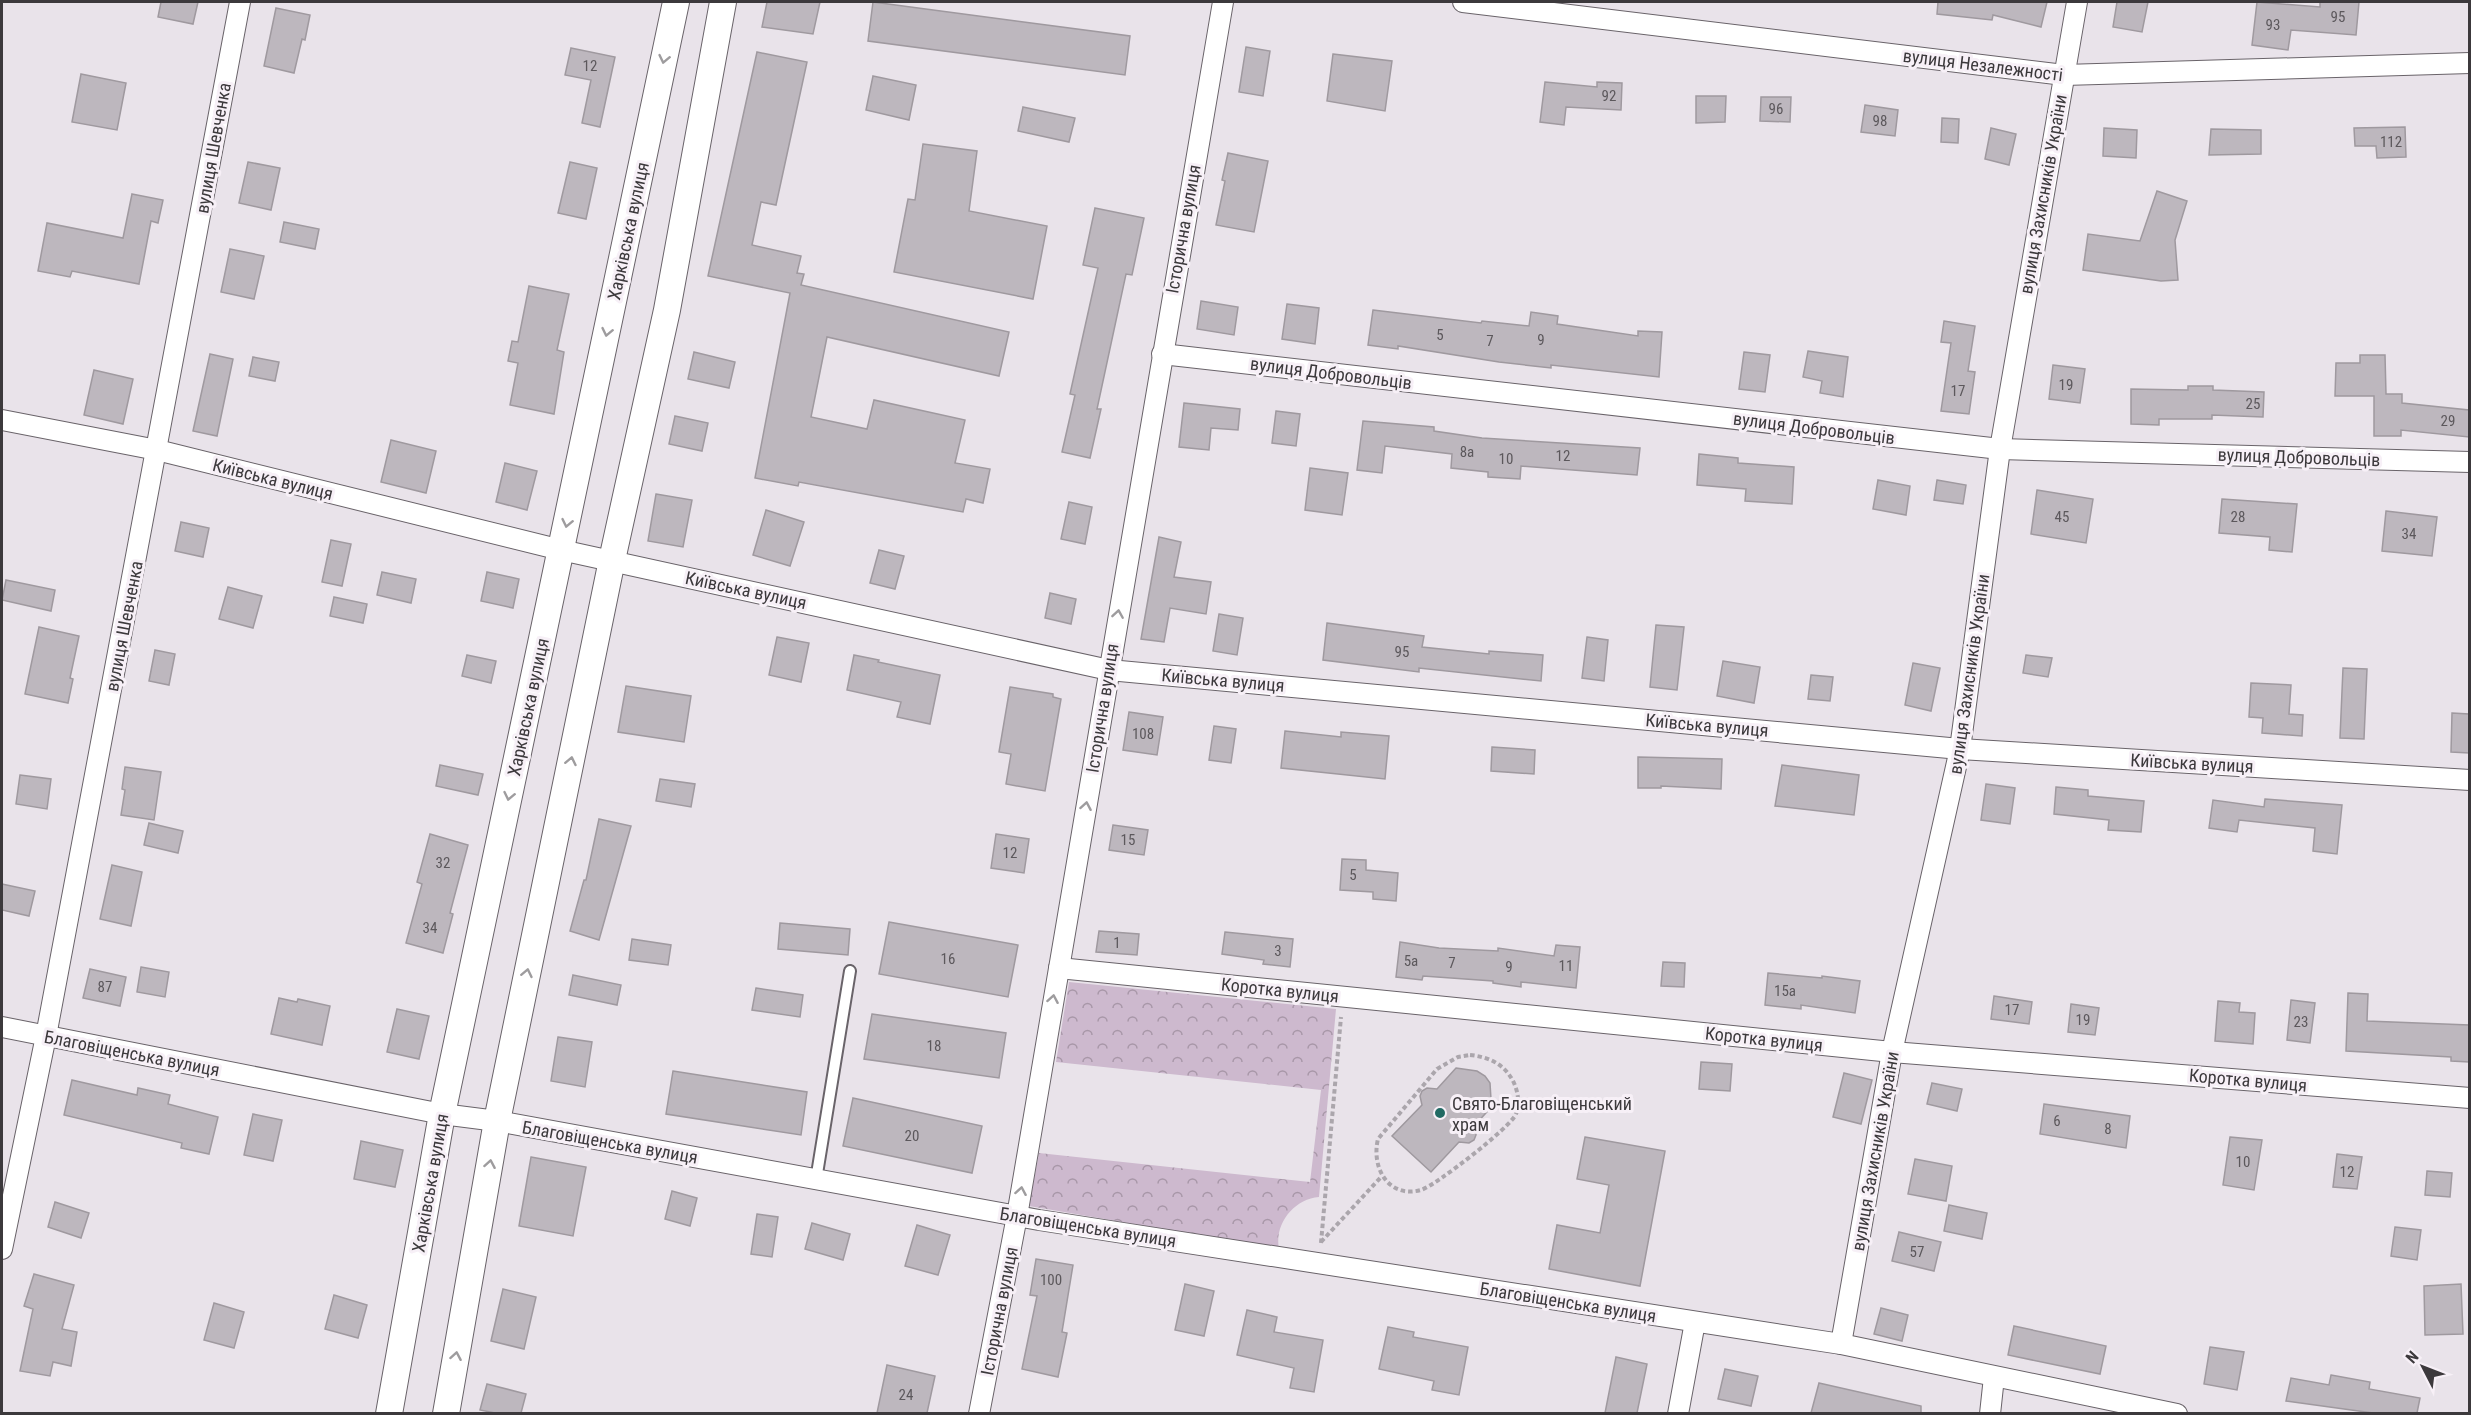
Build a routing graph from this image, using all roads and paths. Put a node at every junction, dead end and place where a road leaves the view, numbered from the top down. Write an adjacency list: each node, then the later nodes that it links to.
1 (240, 2): 12 (street, вулиця Шевченка)
2 (676, 2): 14 (street, Харківська вулиця, one-way to 14)
3 (723, 2): 15 (street)
4 (1223, 2): 9 (street, Історична вулиця)
5 (1463, 2): 8 (street, вулиця Незалежності)
6 (2077, 2): 8 (street, вулиця Захисників України)
7 (2469, 63): 8 (street, вулиця Незалежності)
8 (2064, 75): 11 (street, вулиця Захисників України)
9 (1162, 354): 11 (street, вулиця Добровольців); 16 (street, Історична вулиця, one-way to 9)
10 (2, 420): 12 (street, Київська вулиця)
11 (2000, 449): 13 (street, вулиця Добровольців); 17 (street, вулиця Захисників України)
12 (157, 450): 14 (street, Київська вулиця); 23 (street, вулиця Шевченка)
13 (2469, 462)
14 (561, 550): 15 (street, Київська вулиця); 26 (street, Харківська вулиця, one-way to 26)
15 (612, 560): 16 (street, Київська вулиця); 27 (street, one-way to 15)
16 (1109, 670): 17 (street, Київська вулиця); 19 (street, Історична вулиця, one-way to 16)
17 (1960, 749): 18 (street, Київська вулиця); 24 (street, вулиця Захисників України)
18 (2469, 780)
19 (1059, 968): 21 (street, Коротка вулиця); 30 (street, Історична вулиця, one-way to 19)
20 (850, 971): 29 (lane)
21 (1343, 997): 24 (street, Коротка вулиця); 31 (path)
22 (2, 1027): 23 (street, Благовіщенська вулиця)
23 (46, 1036): 26 (street, Благовіщенська вулиця); 32 (street, вулиця Шевченка)
24 (1892, 1052): 25 (street, Коротка вулиця); 35 (street, вулиця Захисників України)
25 (2469, 1098)
26 (442, 1114): 27 (street, Благовіщенська вулиця); 37 (street, Харківська вулиця)
27 (497, 1122): 29 (street, Благовіщенська вулиця); 38 (street, one-way to 27)
28 (1382, 1176): 28 (path); 31 (path)
29 (816, 1180): 30 (street, Благовіщенська вулиця)
30 (1017, 1216): 33 (street, Благовіщенська вулиця); 39 (street, Історична вулиця)
31 (1321, 1243): 33 (path)
32 (2, 1249)
33 (1318, 1264): 34 (street, Благовіщенська вулиця)
34 (1695, 1322): 35 (street, Благовіщенська вулиця); 40 (street)
35 (1841, 1344): 36 (street, Благовіщенська вулиця)
36 (1994, 1377): 41 (street); 42 (street, Благовіщенська вулиця)
37 (389, 1413)
38 (446, 1413)
39 (980, 1413)
40 (1678, 1413)
41 (1990, 1413)
42 (2177, 1413)

